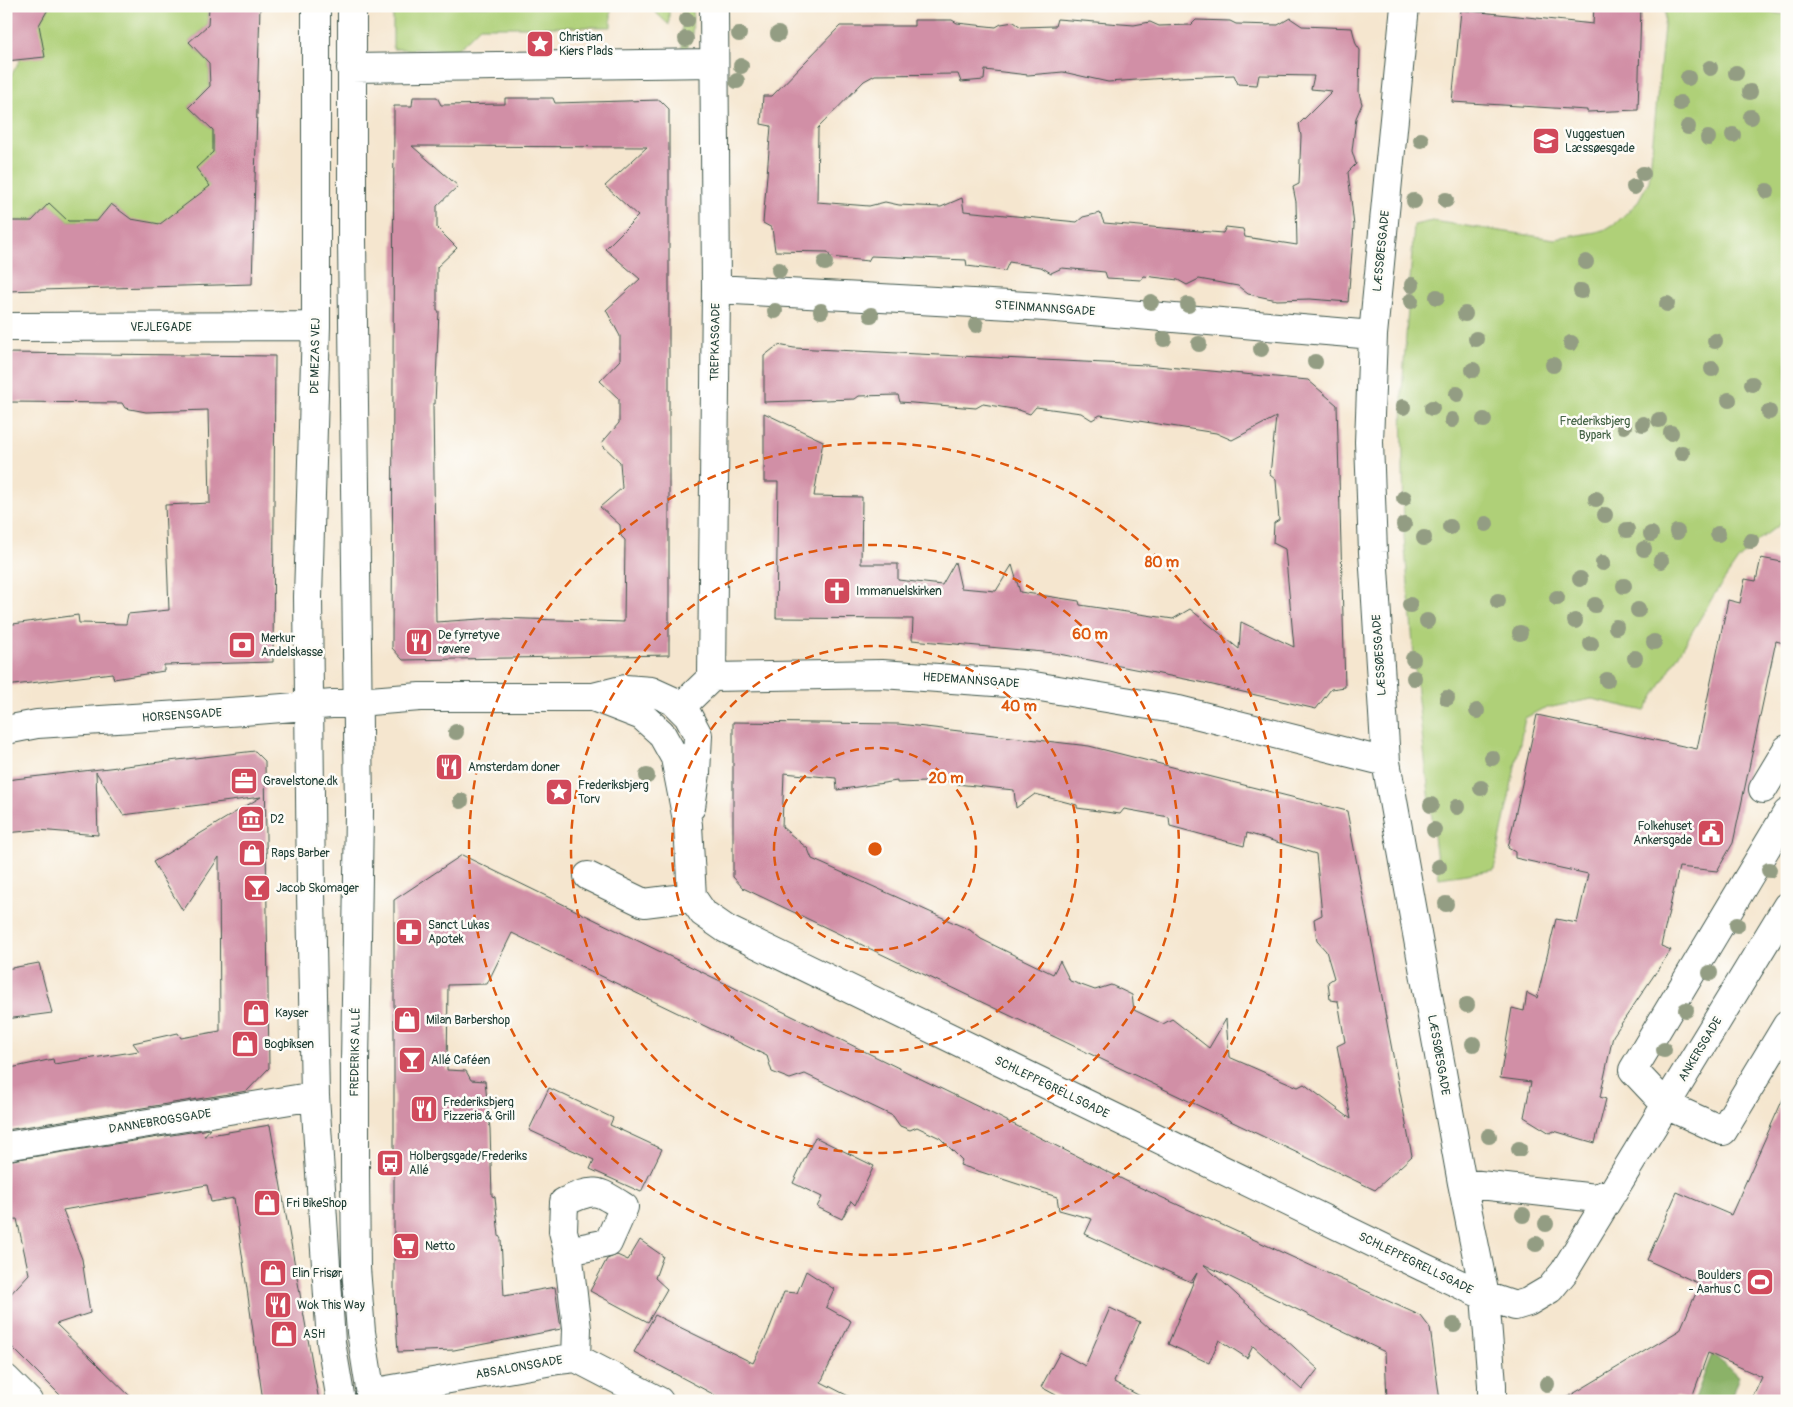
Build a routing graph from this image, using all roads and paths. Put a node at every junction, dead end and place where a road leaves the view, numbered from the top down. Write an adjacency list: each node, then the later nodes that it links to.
1 (316, 6): 8 (street, DE MEZAS VEJ)
2 (352, 6): 6 (street)
3 (714, 6): 5 (street, TREPKASGADE)
4 (1406, 6): 10 (street, LÆSSØESGADE)
5 (714, 62): 6 (street); 7 (street, TREPKASGADE)
6 (351, 68): 13 (street)
7 (716, 289): 10 (street, STEINMANNSGADE); 11 (street, TREPKASGADE)
8 (316, 326): 9 (street, VEJLEGADE); 14 (street, DE MEZAS VEJ)
9 (6, 327)
10 (1373, 336): 18 (street, LÆSSØESGADE)
11 (712, 677): 15 (street); 18 (street, HEDEMANNSGADE)
12 (593, 697): 13 (street); 15 (street); 21 (street)
13 (357, 702): 14 (street, HORSENSGADE); 35 (street, FREDERIKS ALLÉ)
14 (310, 706): 16 (street, HORSENSGADE); 26 (street)
15 (680, 708): 21 (street)
16 (6, 730)
17 (1787, 749): 19 (street)
18 (1386, 762): 29 (street, LÆSSØESGADE)
19 (1763, 789)
20 (1787, 813): 27 (street)
21 (688, 825): 23 (street)
22 (588, 876): 23 (street)
23 (692, 897): 32 (street, SCHLEPPEGRELLSGADE)
24 (1787, 906): 27 (street, ANKERSGADE)
25 (1787, 1025): 27 (street)
26 (315, 1096): 28 (street, DANNEBROGSGADE); 37 (street)
27 (1666, 1105): 30 (street, ANKERSGADE)
28 (6, 1146)
29 (1462, 1183): 30 (street); 32 (street, LÆSSØESGADE)
30 (1614, 1191): 32 (street, ANKERSGADE)
31 (568, 1251): 33 (street)
32 (1486, 1296): 39 (street)
33 (576, 1358): 35 (street, ABSALONSGADE); 38 (street, ABSALONSGADE)
34 (6, 1379): 36 (street)
35 (371, 1397)
36 (28, 1401)
37 (341, 1401)
38 (659, 1401)
39 (1492, 1401)

